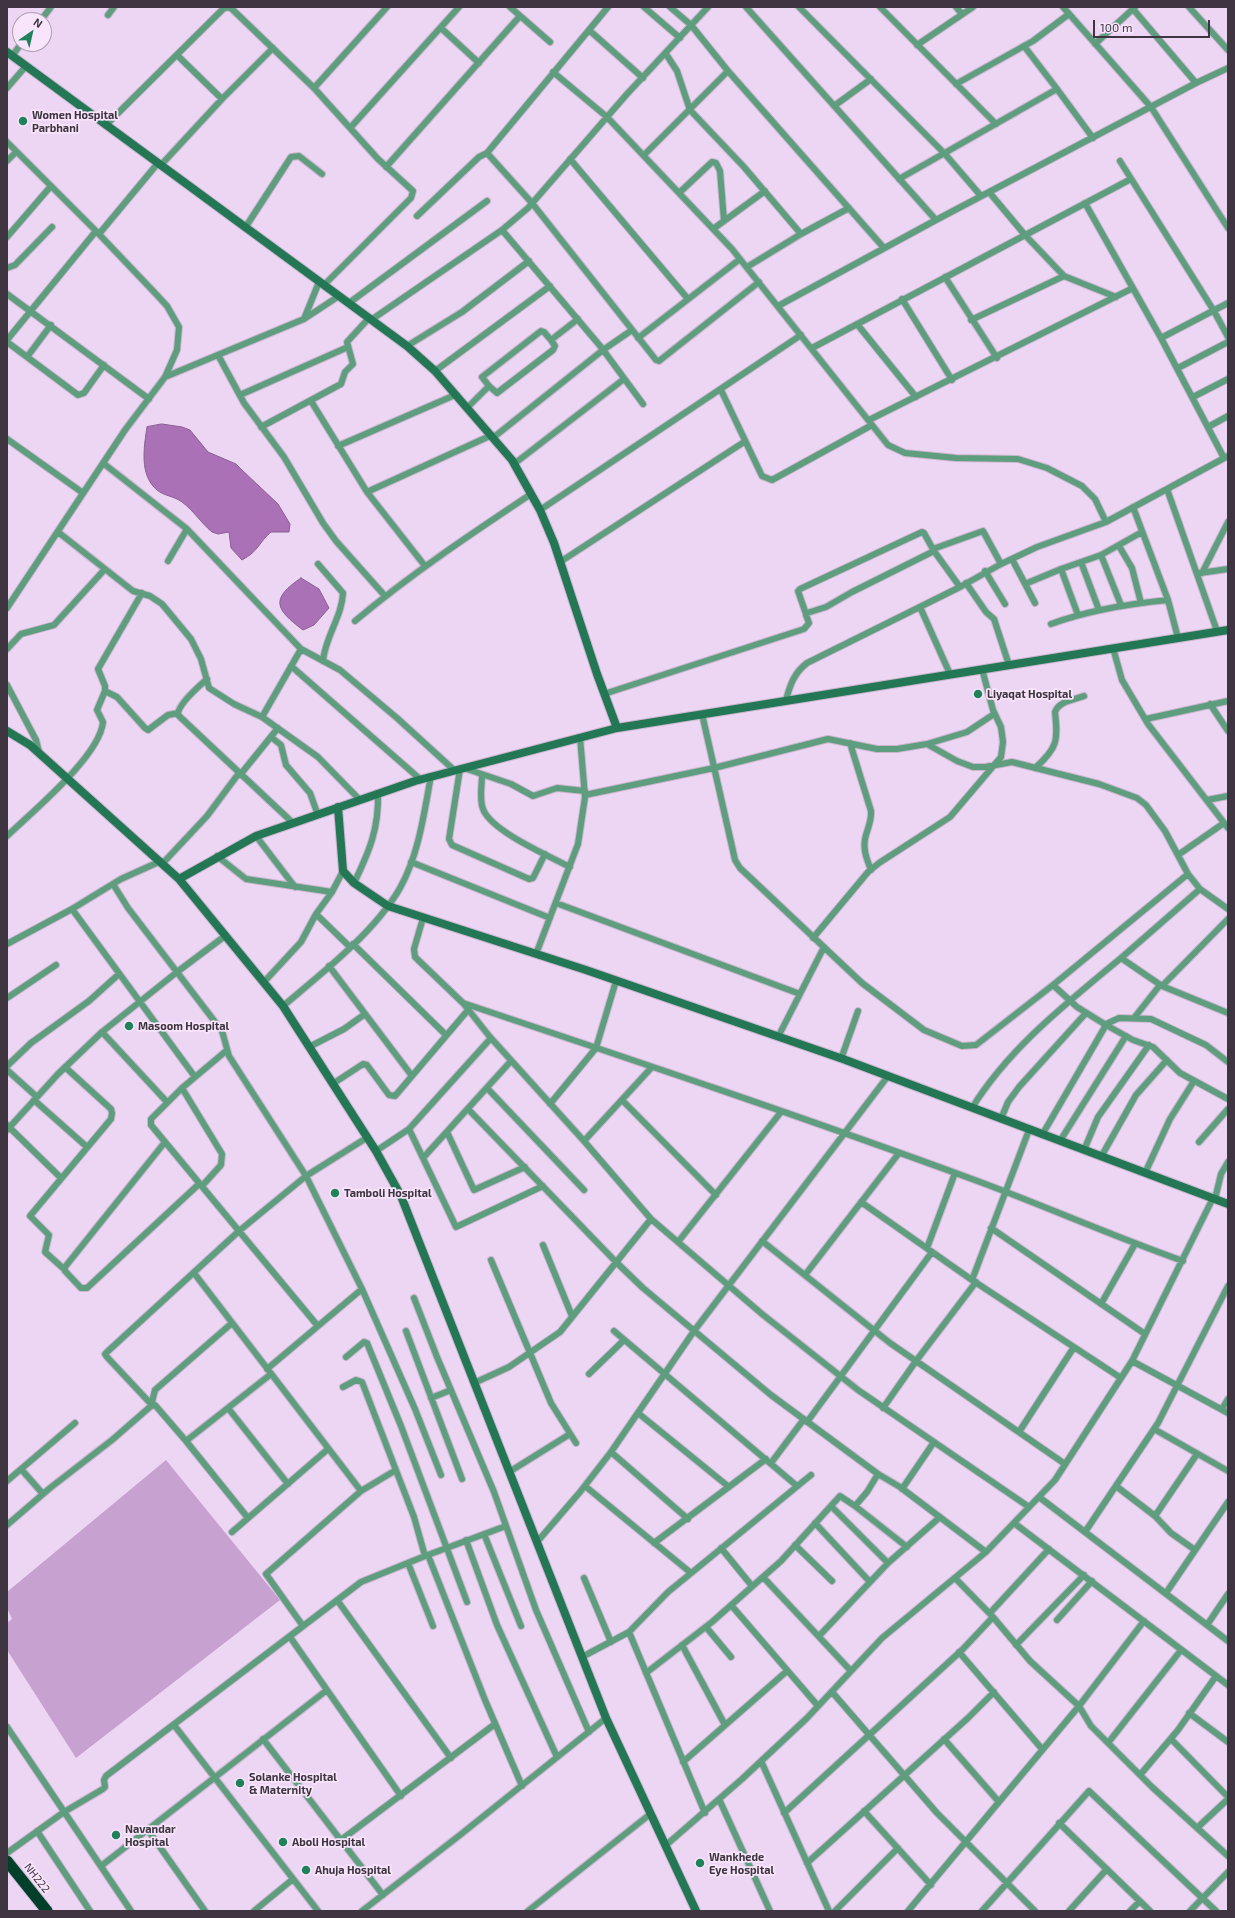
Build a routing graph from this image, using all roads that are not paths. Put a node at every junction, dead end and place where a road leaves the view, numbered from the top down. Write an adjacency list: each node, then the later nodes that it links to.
1 (114, 7): 18 (street)
2 (387, 7): 43 (street)
3 (459, 7): 21 (street)
4 (510, 7): 19 (street)
5 (608, 7): 22 (street)
6 (644, 7): 23 (street)
7 (670, 7): 20 (street)
8 (708, 7): 20 (street)
9 (746, 7): 46 (street)
10 (799, 7): 39 (street)
11 (880, 7): 26 (street)
12 (956, 7): 17 (street)
13 (974, 7): 17 (street)
14 (1189, 7): 29 (street)
15 (1134, 8): 25 (street); 40 (street)
16 (1066, 9): 25 (street); 27 (street)
17 (962, 14): 26 (street)
18 (108, 15)
19 (520, 16): 24 (street); 33 (street)
20 (691, 26): 23 (street); 36 (street)
21 (441, 28): 33 (street); 52 (street)
22 (589, 30): 37 (street); 38 (street)
23 (680, 38): 31 (street)
24 (550, 42)
25 (1095, 44): 47 (street)
26 (917, 45): 41 (street)
27 (1024, 46): 41 (street); 44 (street)
28 (273, 48): 32 (street); 43 (street); 45 (street)
29 (1228, 50)
30 (9, 54): 34 (street)
31 (666, 54): 38 (street); 48 (street)
32 (177, 55): 45 (street); 51 (street)
33 (479, 63): 63 (street)
34 (26, 66): 42 (street); 51 (street)
35 (1228, 68): 40 (street)
36 (728, 71): 48 (street); 75 (street)
37 (553, 72): 49 (street); 56 (street)
38 (643, 78): 49 (street)
39 (871, 79): 46 (street); 57 (street)
40 (1196, 83): 47 (street)
41 (956, 84): 50 (street)
42 (7, 88)
43 (314, 88): 52 (street)
44 (1057, 89): 50 (street); 53 (street)
45 (222, 99): 62 (street)
46 (834, 106): 65 (street)
47 (1151, 107): 53 (street); 81 (street)
48 (690, 110): 58 (street); 68 (street)
49 (607, 117): 58 (street); 59 (street)
50 (996, 124): 57 (street)
51 (106, 125): 62 (street)
52 (351, 127): 63 (street)
53 (1093, 138): 69 (street)
54 (7, 142): 55 (street)
55 (16, 152): 60 (street); 67 (street)
56 (487, 153): 74 (street); 76 (street)
57 (945, 154): 65 (street); 71 (street)
58 (644, 155): 70 (street)
59 (570, 159): 74 (street); 102 (street)
60 (7, 161)
61 (1120, 161): 66 (street)
62 (159, 164): 80 (street); 84 (street)
63 (386, 167): 96 (street)
64 (322, 174): 80 (street)
65 (899, 179): 77 (street)
66 (1131, 179): 73 (street); 107 (street)
67 (51, 186): 84 (street); 87 (street)
68 (764, 191): 78 (street); 85 (street)
69 (989, 192): 71 (street); 86 (street)
70 (679, 193): 78 (street); 82 (street)
71 (981, 196): 77 (street)
72 (487, 201): 105 (street)
73 (1085, 203): 86 (street); 98 (street)
74 (532, 204): 83 (street); 115 (street)
75 (849, 208): 85 (street); 88 (street)
76 (417, 216)
77 (936, 220): 88 (street)
78 (724, 221): 82 (street)
79 (52, 227): 92 (street)
80 (245, 228): 96 (street)
81 (1228, 228)
82 (714, 229): 89 (street)
83 (502, 230): 90 (street); 110 (street)
84 (97, 232): 108 (street); 133 (street)
85 (801, 234): 91 (street)
86 (1025, 235): 93 (street); 94 (street)
87 (7, 237)
88 (884, 248): 106 (street)
89 (740, 259): 91 (street); 102 (street)
90 (529, 261): 97 (street); 123 (street)
91 (747, 267): 95 (street)
92 (7, 268)
93 (1064, 276): 101 (street); 112 (street)
94 (945, 277): 103 (street); 112 (street)
95 (759, 282): 106 (street); 118 (street)
96 (322, 284): 100 (street); 109 (street)
97 (550, 286): 111 (street); 132 (street)
98 (1133, 288): 101 (street); 119 (street)
99 (7, 294): 108 (street)
100 (339, 296): 105 (street); 109 (street)
101 (1116, 297): 129 (street)
102 (688, 299): 118 (street)
103 (902, 299): 113 (street); 136 (street)
104 (1228, 303): 107 (street)
105 (349, 304): 110 (street)
106 (778, 306): 116 (street)
107 (1214, 310): 117 (street); 119 (street)
108 (31, 311): 114 (street); 121 (street)
109 (304, 319): 127 (street)
110 (370, 319): 123 (street); 124 (street)
111 (578, 319): 120 (street); 126 (street)
112 (971, 320): 129 (street)
113 (857, 324): 125 (street); 141 (street)
114 (51, 325): 128 (street); 130 (street)
115 (632, 330): 118 (street); 126 (street)
116 (802, 335): 125 (street); 138 (street)
117 (1228, 336)
118 (638, 338)
119 (1161, 338): 131 (street)
120 (551, 340): 137 (street); 137 (street)
121 (7, 341): 128 (street)
122 (1228, 342): 131 (street)
123 (407, 346): 132 (street)
124 (348, 347): 139 (street); 144 (street)
125 (812, 348): 148 (street)
126 (603, 350): 135 (street); 151 (street)
127 (218, 355): 133 (street); 139 (street)
128 (27, 357): 130 (street)
129 (997, 358): 136 (street)
130 (104, 365): 143 (street)
131 (1178, 368): 142 (street)
132 (435, 371): 140 (street)
133 (165, 378): 143 (street)
134 (1228, 378): 142 (street)
135 (624, 379): 145 (street); 157 (street)
136 (952, 380): 141 (street)
137 (489, 386): 146 (street)
138 (720, 390): 153 (street); 163 (street)
139 (240, 395): 149 (street)
140 (455, 395): 146 (street); 154 (street)
141 (916, 397): 148 (street)
142 (1193, 397): 150 (street)
143 (149, 399): 156 (street)
144 (311, 401): 149 (street); 154 (street)
145 (643, 404)
146 (467, 408): 151 (street)
147 (1228, 416): 150 (street)
148 (871, 423): 153 (street); 164 (street)
149 (261, 427): 188 (street)
150 (1208, 427): 155 (street)
151 (493, 436): 157 (street); 159 (street)
152 (7, 440): 160 (street)
153 (744, 442): 174 (street)
154 (338, 446): 159 (street)
155 (1226, 457): 158 (street)
156 (103, 463): 160 (street); 166 (street)
157 (514, 464): 161 (street)
158 (1167, 489): 162 (street); 183 (street)
159 (367, 492): 178 (street)
160 (83, 493): 167 (street)
161 (531, 494): 163 (street); 178 (street)
162 (1133, 507): 164 (street); 168 (street)
163 (540, 510): 174 (street)
164 (1106, 522): 172 (street)
165 (1228, 522): 183 (street)
166 (187, 529): 173 (street); 206 (street)
167 (58, 532): 179 (street); 195 (street)
168 (1142, 532): 169 (street); 189 (street)
169 (1119, 546): 171 (street); 191 (street)
170 (934, 550): 177 (street); 186 (street); 197 (street); 197 (street)
171 (1101, 555): 175 (street); 193 (street)
172 (1012, 559): 177 (street); 185 (street)
173 (168, 561)
174 (560, 562): 215 (street)
175 (1081, 562): 180 (street); 196 (street)
176 (318, 564): 207 (street)
177 (1001, 564): 182 (street)
178 (425, 566): 188 (street)
179 (105, 569): 187 (street); 205 (street)
180 (1060, 569): 185 (street); 198 (street)
181 (1228, 569): 183 (street)
182 (984, 572): 184 (street); 192 (street)
183 (1199, 573): 202 (street)
184 (966, 583): 186 (street); 208 (street)
185 (1025, 584): 190 (street)
186 (960, 587): 194 (street)
187 (142, 594): 212 (street); 214 (street)
188 (385, 596): 199 (street)
189 (1168, 600): 191 (street); 203 (street)
190 (1035, 603)
191 (1141, 603): 193 (street)
192 (1005, 604)
193 (1121, 605): 196 (street)
194 (920, 607): 211 (street); 217 (street)
195 (7, 608)
196 (1098, 610): 198 (street)
197 (806, 614): 215 (street)
198 (1078, 615): 200 (street)
199 (355, 620)
200 (1050, 624)
201 (1228, 630): 202 (street)
202 (1217, 631): 203 (street)
203 (1178, 638): 204 (street)
204 (1113, 648): 208 (street); 224 (street)
205 (7, 649)
206 (300, 649): 207 (street); 209 (street)
207 (323, 661): 237 (street)
208 (1009, 665): 210 (street)
209 (291, 666): 223 (street); 242 (street)
210 (982, 669): 211 (street); 222 (street)
211 (950, 674): 217 (street)
212 (207, 679): 220 (street); 223 (street)
213 (7, 685): 233 (street)
214 (105, 691): 220 (street); 241 (street)
215 (604, 694): 226 (street)
216 (1084, 696): 236 (street)
217 (786, 700): 221 (street)
218 (1228, 701): 219 (street)
219 (1210, 704): 224 (street); 228 (street)
220 (178, 713): 238 (street)
221 (702, 714): 226 (street); 235 (street)
222 (994, 714): 232 (street); 234 (street)
223 (262, 717): 225 (street)
224 (1146, 720): 247 (street)
225 (278, 728): 229 (street); 246 (street)
226 (617, 728): 230 (street)
227 (7, 731): 233 (street)
228 (1228, 732)
229 (271, 736): 238 (street); 249 (street)
230 (580, 738): 237 (street); 244 (street)
231 (850, 743): 232 (street); 235 (street); 260 (street)
232 (927, 744): 234 (street)
233 (39, 752): 241 (street)
234 (996, 764): 236 (street); 260 (street)
235 (714, 768): 244 (street); 278 (street)
236 (1036, 768): 255 (street)
237 (459, 769): 239 (street); 240 (street); 254 (street)
238 (240, 774): 250 (street); 257 (street)
239 (482, 775): 244 (street); 254 (street)
240 (431, 776): 242 (street); 258 (street)
241 (68, 778): 252 (street); 257 (street)
242 (420, 779): 243 (street)
243 (378, 793): 246 (street); 264 (street)
244 (585, 793): 259 (street)
245 (1228, 796): 247 (street)
246 (360, 800): 248 (street)
247 (1207, 800): 251 (street)
248 (338, 807): 249 (street); 261 (street)
249 (318, 815): 250 (street)
250 (293, 823): 253 (street)
251 (1226, 826): 255 (street)
252 (7, 836)
253 (256, 836): 256 (street); 266 (street)
254 (545, 854): 259 (street)
255 (1178, 855): 262 (street)
256 (217, 856): 263 (street); 266 (street)
257 (162, 862): 263 (street); 265 (street)
258 (411, 862): 270 (street); 275 (street)
259 (570, 867): 269 (street)
260 (871, 870): 278 (street)
261 (343, 871): 264 (street); 268 (street)
262 (1188, 874): 267 (street); 290 (street)
263 (179, 879): 277 (street)
264 (354, 883): 270 (street)
265 (113, 884): 271 (street); 286 (street)
266 (295, 887): 268 (street)
267 (1200, 889): 272 (street); 283 (street)
268 (332, 892): 273 (street)
269 (556, 903): 275 (street); 292 (street)
270 (388, 906): 274 (street); 280 (street)
271 (72, 909): 279 (street); 287 (street)
272 (1228, 909)
273 (316, 914): 280 (street); 289 (street)
274 (423, 918): 282 (street); 296 (street)
275 (550, 918): 282 (street)
276 (1228, 919): 291 (street)
277 (225, 936): 286 (street); 289 (street)
278 (813, 938): 281 (street)
279 (7, 944)
280 (351, 946): 285 (street); 306 (street)
281 (824, 947): 290 (street); 292 (street)
282 (536, 954): 288 (street)
283 (1121, 958): 291 (street); 294 (street)
284 (56, 965): 293 (street)
285 (329, 966): 297 (street); 302 (street)
286 (177, 972): 295 (street); 313 (street)
287 (119, 974): 295 (street); 318 (street)
288 (616, 981): 308 (street); 312 (street)
289 (264, 982): 297 (street)
290 (1053, 985): 294 (street)
291 (1161, 985): 301 (street); 303 (street)
292 (800, 994): 308 (street)
293 (7, 998)
294 (1070, 1000): 300 (street); 334 (street)
295 (140, 1002): 305 (street); 324 (street)
296 (463, 1003): 298 (street); 312 (street)
297 (283, 1006): 311 (street)
298 (468, 1010): 306 (street); 309 (street)
299 (858, 1011): 314 (street)
300 (1086, 1013): 304 (street); 338 (street)
301 (1228, 1013)
302 (365, 1014): 311 (street); 322 (street)
303 (1134, 1018): 304 (street); 317 (street)
304 (1105, 1025): 307 (street); 344 (street)
305 (102, 1032): 319 (street); 332 (street)
306 (446, 1036): 322 (street)
307 (1126, 1036): 310 (street); 347 (street)
308 (778, 1037): 314 (street)
309 (491, 1038): 316 (street); 340 (street)
310 (1148, 1045): 315 (street); 351 (street)
311 (309, 1047): 326 (street)
312 (596, 1048): 320 (street); 333 (street)
313 (226, 1051): 324 (street); 360 (street)
314 (841, 1059): 323 (street)
315 (1167, 1060): 325 (street); 354 (street)
316 (511, 1061): 328 (street); 333 (street)
317 (1228, 1062)
318 (7, 1066)
319 (65, 1067): 329 (street); 350 (street)
320 (652, 1068): 331 (street); 337 (street)
321 (7, 1070): 329 (street)
322 (412, 1076): 326 (street)
323 (888, 1076): 334 (street); 343 (street)
324 (195, 1077): 327 (street)
325 (1194, 1081): 330 (street); 359 (street)
326 (334, 1083): 345 (street)
327 (182, 1088): 332 (street); 362 (street)
328 (487, 1088): 335 (street); 364 (street)
329 (36, 1098): 339 (street); 350 (street)
330 (1228, 1099)
331 (622, 1100): 346 (street); 366 (street)
332 (167, 1102): 348 (street)
333 (550, 1104): 346 (street)
334 (972, 1108): 338 (street)
335 (468, 1109): 342 (street); 357 (street)
336 (1228, 1109): 349 (street)
337 (782, 1112): 343 (street); 366 (street)
338 (1001, 1119): 341 (street)
339 (8, 1127): 361 (street)
340 (409, 1129): 352 (street); 355 (street)
341 (1029, 1130): 344 (street); 365 (street)
342 (447, 1132): 355 (street); 357 (street)
343 (845, 1134): 353 (street); 373 (street)
344 (1042, 1135): 347 (street)
345 (368, 1138): 352 (street); 360 (street)
346 (584, 1141): 370 (street)
347 (1060, 1141): 351 (street)
348 (165, 1142): 362 (street); 381 (street)
349 (1199, 1142)
350 (87, 1147): 361 (street)
351 (1084, 1150): 354 (street)
352 (376, 1151): 409 (street)
353 (899, 1153): 358 (street); 368 (street)
354 (1101, 1157): 359 (street)
355 (423, 1158): 363 (street)
356 (1228, 1162): 367 (street)
357 (525, 1167): 363 (street)
358 (955, 1173): 365 (street); 377 (street)
359 (1145, 1173): 367 (street)
360 (306, 1176): 372 (street); 387 (street)
361 (61, 1178): 381 (street)
362 (200, 1185): 372 (street); 381 (street)
363 (543, 1186): 380 (street)
364 (584, 1190)
365 (1005, 1192): 371 (street); 375 (street)
366 (716, 1195): 374 (street)
367 (1214, 1199): 369 (street); 379 (street)
368 (861, 1202): 377 (street); 383 (street)
369 (1228, 1204)
370 (651, 1219): 374 (street); 380 (street)
371 (992, 1228): 384 (street); 389 (street)
372 (239, 1231): 382 (street); 392 (street)
373 (762, 1241): 383 (street); 385 (street)
374 (678, 1242): 385 (street)
375 (1135, 1244): 379 (street); 389 (street)
376 (544, 1246): 390 (street)
377 (929, 1250): 384 (street); 396 (street)
378 (491, 1260): 400 (street)
379 (1183, 1261): 397 (street)
380 (616, 1262): 390 (street); 395 (street)
381 (64, 1269)
382 (194, 1273): 391 (street); 415 (street)
383 (805, 1275): 396 (street)
384 (974, 1281): 399 (street); 402 (street)
385 (729, 1286): 395 (street); 407 (street)
386 (1228, 1286): 410 (street)
387 (362, 1289): 392 (street); 438 (street)
388 (414, 1298): 412 (street)
389 (1101, 1304): 397 (street)
390 (572, 1316): 400 (street)
391 (232, 1323): 404 (street); 415 (street)
392 (317, 1325): 404 (street)
393 (406, 1331): 413 (street)
394 (614, 1331): 398 (street)
395 (694, 1331): 406 (street); 420 (street)
396 (874, 1331): 402 (street); 407 (street)
397 (1145, 1334): 403 (street)
398 (624, 1340): 405 (street); 406 (street)
399 (1074, 1347): 408 (street); 423 (street)
400 (529, 1353): 409 (street); 424 (street)
401 (346, 1357): 470 (street)
402 (916, 1361): 417 (street); 423 (street)
403 (1132, 1361): 408 (street); 410 (street)
404 (269, 1371): 416 (street); 428 (street)
405 (589, 1374)
406 (664, 1374): 419 (street); 431 (street)
407 (840, 1376): 417 (street); 420 (street)
408 (1121, 1378): 432 (street)
409 (474, 1384): 436 (street)
410 (1178, 1385): 418 (street); 422 (street)
411 (343, 1387): 434 (street)
412 (451, 1390): 413 (street); 462 (street)
413 (431, 1398): 440 (street)
414 (1228, 1399): 418 (street)
415 (151, 1405): 425 (street); 449 (street)
416 (228, 1408): 425 (street); 442 (street)
417 (883, 1408): 426 (street)
418 (1225, 1411)
419 (638, 1413): 429 (street); 446 (street)
420 (805, 1420): 431 (street); 437 (street)
421 (75, 1423): 433 (street)
422 (1154, 1429): 430 (street); 445 (street)
423 (1019, 1432): 432 (street)
424 (570, 1434): 427 (street); 436 (street)
425 (186, 1441): 457 (street)
426 (934, 1442): 447 (street); 454 (street)
427 (576, 1443)
428 (328, 1449): 442 (street); 448 (street)
429 (611, 1452): 443 (street); 458 (street)
430 (1198, 1454): 435 (street); 455 (street)
431 (768, 1461): 444 (street); 446 (street)
432 (1065, 1464): 450 (street)
433 (20, 1468): 441 (street); 449 (street)
434 (396, 1470): 448 (street); 476 (street)
435 (1228, 1471)
436 (509, 1472): 467 (street)
437 (878, 1474): 447 (street); 453 (street)
438 (442, 1475)
439 (811, 1475): 444 (street)
440 (462, 1479)
441 (7, 1481)
442 (288, 1484): 457 (street)
443 (585, 1486): 467 (street); 468 (street)
444 (798, 1486): 472 (street)
445 (1116, 1486): 455 (street); 464 (street)
446 (729, 1487): 458 (street)
447 (902, 1489): 456 (street)
448 (361, 1491): 497 (street)
449 (43, 1494): 461 (street)
450 (1039, 1496): 454 (street); 464 (street)
451 (1228, 1502): 474 (street)
452 (831, 1506): 453 (street); 459 (street); 478 (street)
453 (855, 1506): 471 (street)
454 (1029, 1506): 460 (street)
455 (1156, 1516): 474 (street)
456 (940, 1517): 471 (street); 475 (street)
457 (248, 1518): 463 (street)
458 (688, 1519): 468 (street)
459 (815, 1523): 469 (street); 486 (street)
460 (1014, 1523): 473 (street); 475 (street)
461 (7, 1525)
462 (506, 1526): 465 (street); 528 (street)
463 (232, 1532)
464 (1085, 1532): 488 (street)
465 (484, 1534): 466 (street); 499 (street)
466 (466, 1540): 470 (street); 536 (street)
467 (537, 1542): 510 (street)
468 (654, 1543): 479 (street)
469 (795, 1545): 480 (street); 484 (street)
470 (447, 1547): 476 (street); 491 (street)
471 (907, 1547): 478 (street)
472 (722, 1548): 479 (street); 487 (street)
473 (1049, 1549): 481 (street); 493 (street)
474 (1195, 1550): 488 (street)
475 (986, 1552): 483 (street)
476 (426, 1555): 477 (street); 524 (street)
477 (408, 1563): 490 (street); 498 (street)
478 (888, 1563): 486 (street)
479 (691, 1573): 501 (street)
480 (763, 1576): 487 (street); 502 (street)
481 (1084, 1576): 485 (street); 507 (street)
482 (584, 1578): 505 (street)
483 (955, 1578): 493 (street); 513 (street)
484 (832, 1581)
485 (1092, 1581): 494 (street); 495 (street)
486 (870, 1582): 502 (street)
487 (752, 1586): 492 (street)
488 (1166, 1593): 496 (street)
489 (1228, 1594): 496 (street)
490 (337, 1600): 497 (street); 537 (street)
491 (467, 1602)
492 (731, 1605): 500 (street); 512 (street)
493 (991, 1615): 507 (street); 509 (street)
494 (1057, 1620)
495 (1144, 1621): 508 (street); 521 (street)
496 (1207, 1625): 504 (street)
497 (304, 1626): 503 (street)
498 (433, 1626)
499 (521, 1626)
500 (706, 1627): 506 (street); 511 (street)
501 (629, 1632): 505 (street); 514 (street)
502 (818, 1636): 513 (street)
503 (290, 1637): 517 (street); 525 (street)
504 (1228, 1641)
505 (610, 1642): 510 (street)
506 (682, 1645): 514 (street); 526 (street)
507 (1016, 1645): 521 (street)
508 (1181, 1650): 515 (street); 534 (street)
509 (959, 1652): 519 (street); 529 (street)
510 (582, 1657): 523 (street)
511 (731, 1657)
512 (787, 1671): 520 (street); 526 (street)
513 (851, 1671): 518 (street)
514 (646, 1674): 539 (street)
515 (1216, 1676): 516 (street); 522 (street)
516 (1228, 1685)
517 (327, 1690): 530 (street); 544 (street)
518 (832, 1692): 520 (street); 529 (street)
519 (994, 1692): 531 (street); 535 (street)
520 (818, 1706): 538 (street)
521 (1079, 1706): 534 (street); 535 (street)
522 (1189, 1714): 532 (street); 533 (street)
523 (606, 1718): 528 (street); 552 (street)
524 (495, 1724): 537 (street); 543 (street)
525 (174, 1725): 542 (street); 549 (street)
526 (725, 1725): 539 (street)
527 (7, 1727): 549 (street)
528 (589, 1732): 536 (street)
529 (869, 1735): 540 (street); 551 (street)
530 (264, 1739): 542 (street); 557 (street)
531 (944, 1739): 540 (street); 547 (street)
532 (1170, 1739): 541 (street); 545 (street)
533 (1228, 1742)
534 (1108, 1743): 541 (street)
535 (1042, 1749): 547 (street)
536 (557, 1757): 543 (street)
537 (451, 1758): 544 (street)
538 (761, 1761): 546 (street); 551 (street)
539 (683, 1762): 550 (street)
540 (904, 1775): 548 (street); 558 (street)
541 (1140, 1775): 554 (street)
542 (215, 1778): 555 (street); 569 (street)
543 (522, 1786): 572 (street)
544 (401, 1796): 557 (street)
545 (1228, 1798): 554 (street)
546 (719, 1799): 550 (street); 585 (street)
547 (999, 1802): 558 (street)
548 (864, 1811): 560 (street); 564 (street)
549 (64, 1812): 556 (street); 565 (street)
550 (705, 1812): 559 (street)
551 (784, 1813): 564 (street)
552 (649, 1815): 559 (street); 583 (street)
553 (1059, 1824): 566 (street); 570 (street); 573 (street)
554 (1197, 1828): 562 (street)
555 (148, 1830): 565 (street); 579 (street)
556 (37, 1831): 561 (street); 577 (street)
557 (341, 1840): 572 (street)
558 (966, 1843): 570 (street); 571 (street)
559 (665, 1846): 584 (street)
560 (898, 1848): 571 (street); 587 (street)
561 (7, 1853)
562 (1228, 1856)
563 (7, 1861): 576 (highway, NH222)
564 (807, 1863): 586 (street)
565 (101, 1866): 578 (street)
566 (1107, 1869): 574 (street); 591 (street)
567 (7, 1872): 575 (highway, NH222)
568 (1228, 1872): 573 (street)
569 (293, 1879): 580 (street); 581 (street)
570 (1007, 1883): 589 (street); 590 (street)
571 (931, 1885): 588 (street)
572 (383, 1895): 582 (street)
573 (1202, 1899): 594 (street); 595 (street)
574 (1140, 1901): 592 (street); 593 (street)
575 (38, 1911)
576 (47, 1911)
577 (90, 1911)
578 (130, 1911)
579 (205, 1911)
580 (254, 1911)
581 (318, 1911)
582 (362, 1911)
583 (528, 1911)
584 (696, 1911)
585 (770, 1911)
586 (829, 1911)
587 (835, 1911)
588 (908, 1911)
589 (982, 1911)
590 (1035, 1911)
591 (1069, 1911)
592 (1130, 1911)
593 (1150, 1911)
594 (1190, 1911)
595 (1216, 1911)

